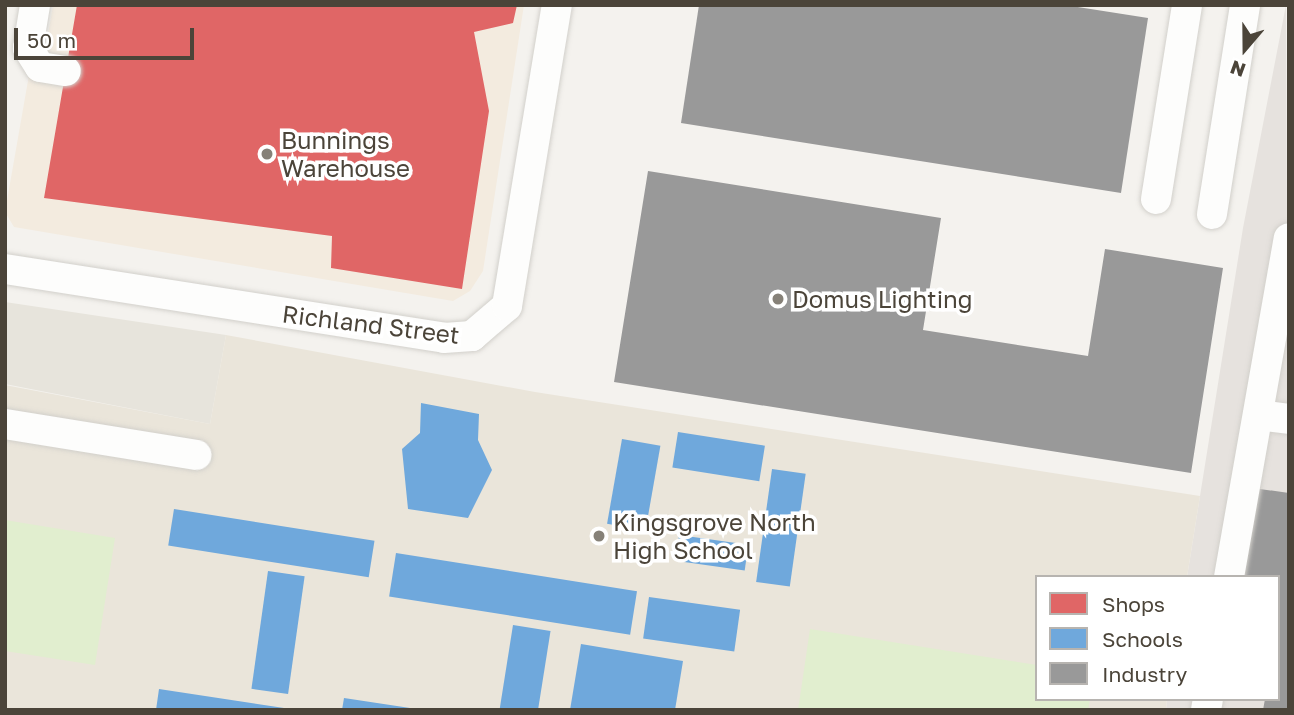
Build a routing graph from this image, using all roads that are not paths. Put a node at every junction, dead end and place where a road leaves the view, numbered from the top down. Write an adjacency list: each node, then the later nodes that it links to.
1 (35, 5): 5 (street)
2 (557, 5): 9 (street, Richland Street)
3 (1187, 5): 6 (street)
4 (1245, 5): 7 (street)
5 (66, 71)
6 (1156, 199)
7 (1212, 214)
8 (1289, 238): 10 (street)
9 (5, 270)
10 (1258, 415): 11 (street); 14 (street)
11 (1289, 419)
12 (5, 424): 13 (street)
13 (197, 455)
14 (1229, 575)

